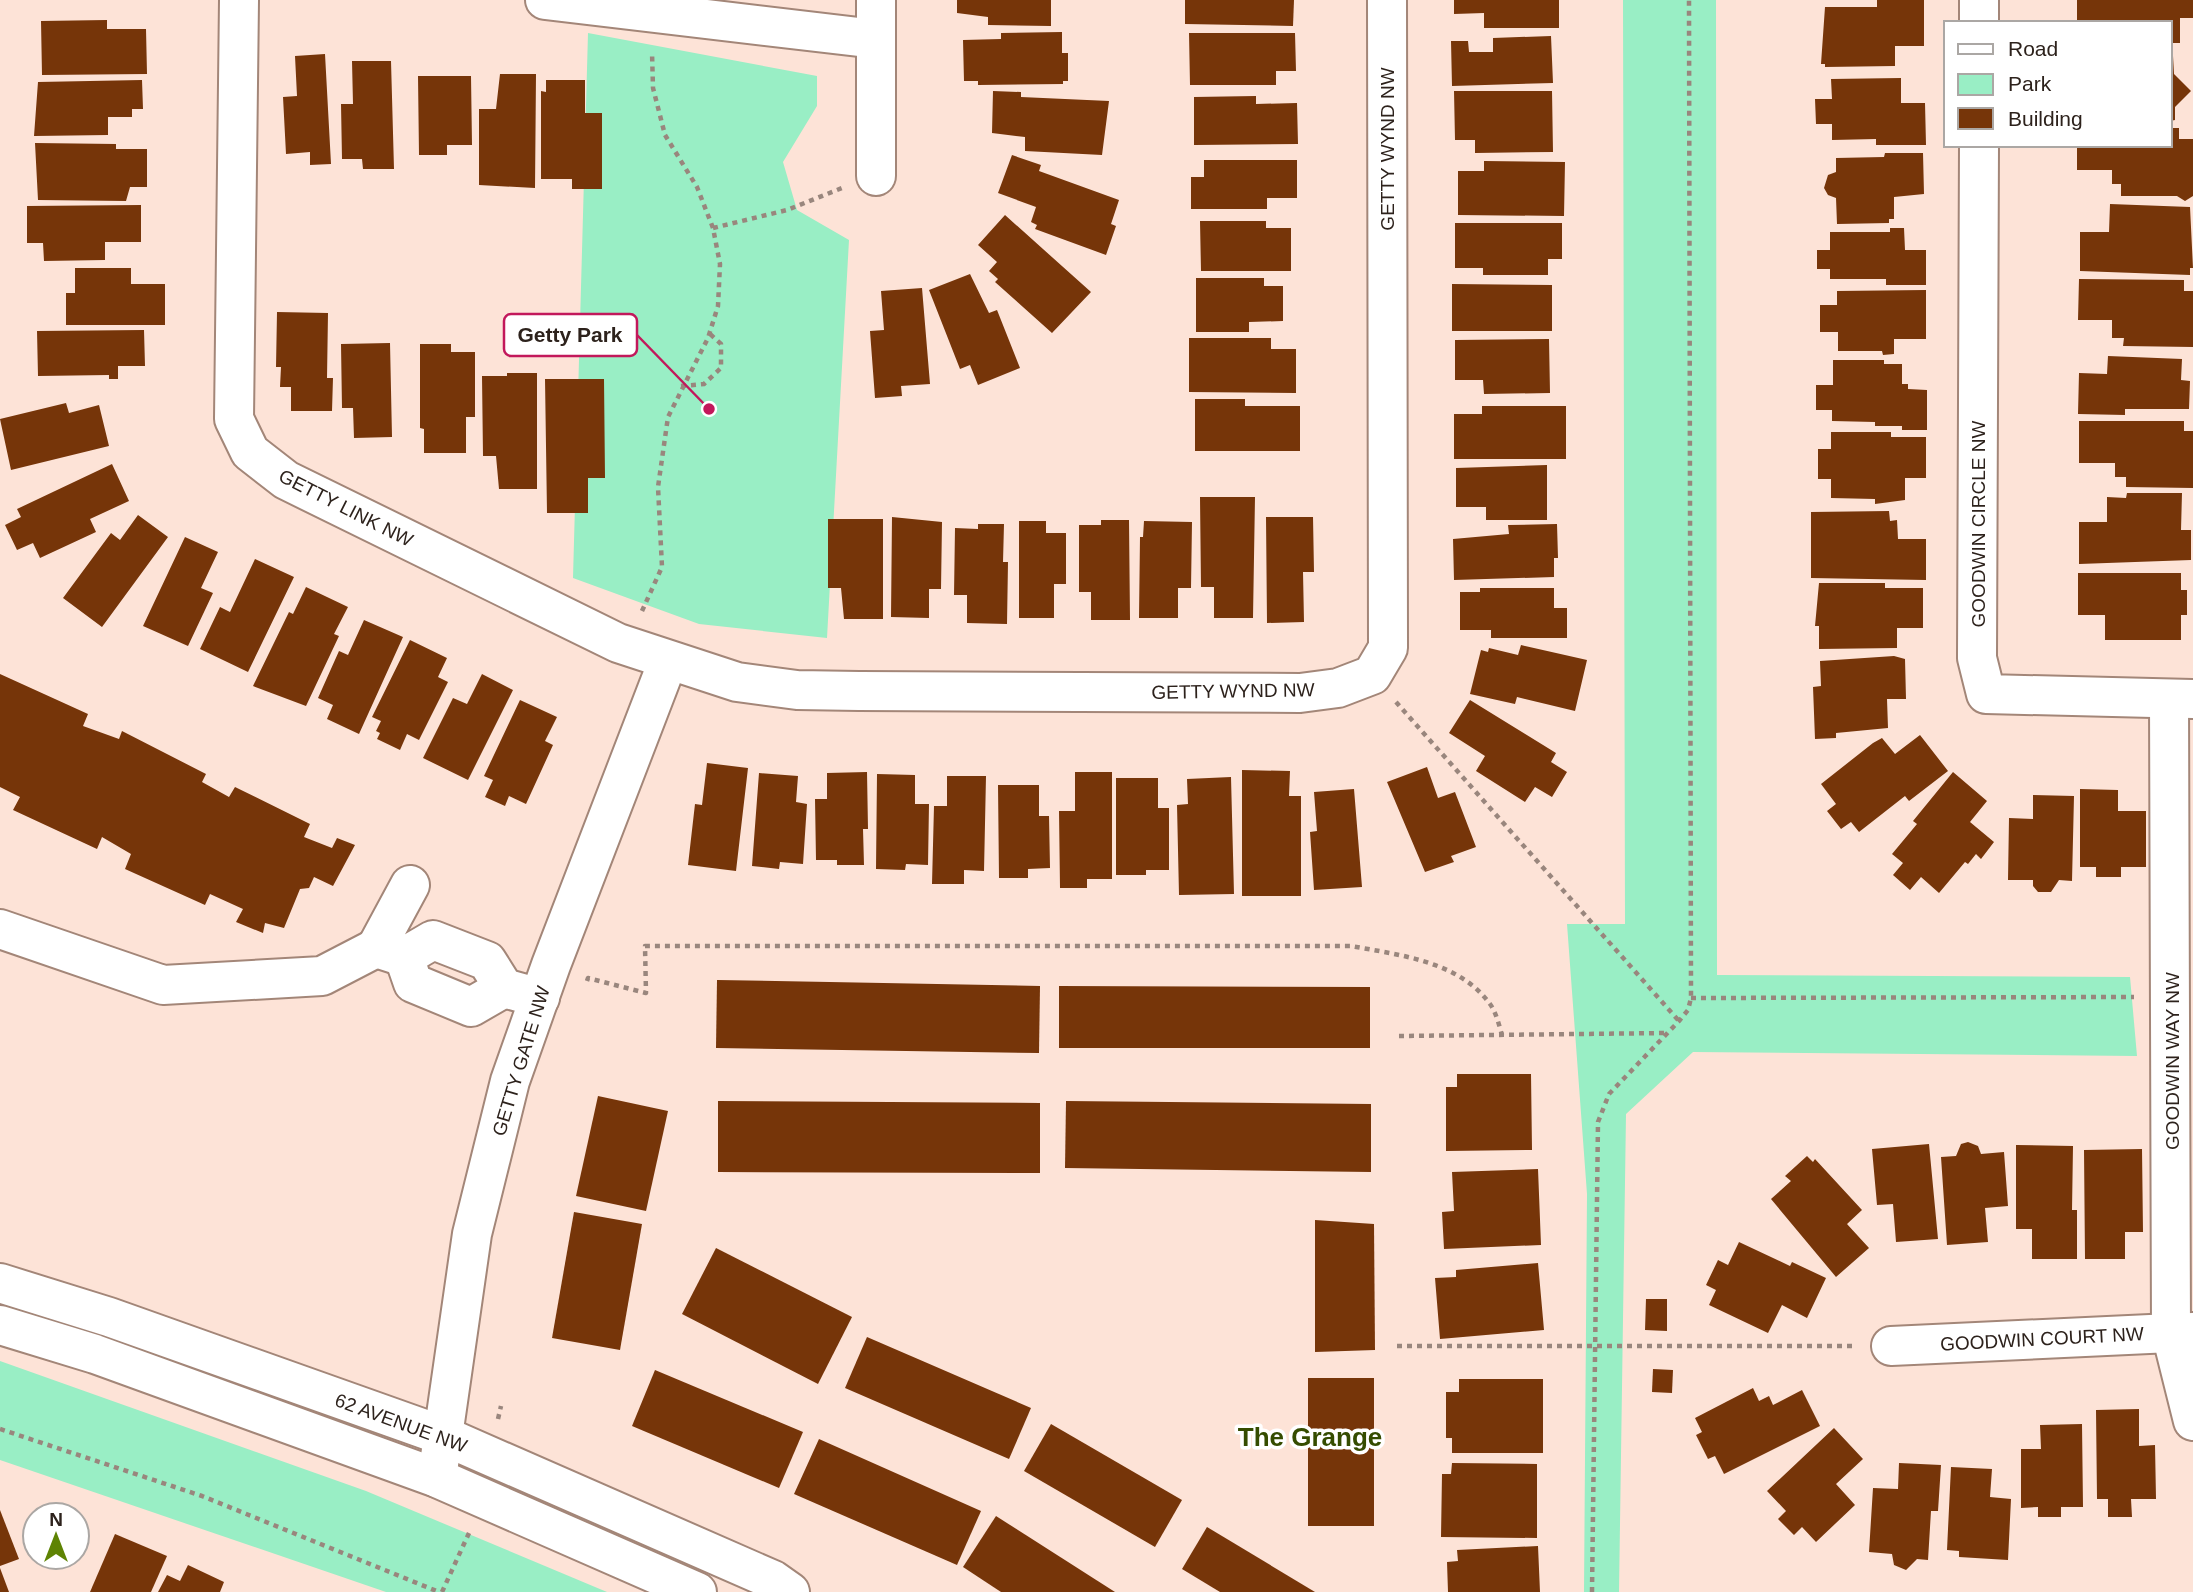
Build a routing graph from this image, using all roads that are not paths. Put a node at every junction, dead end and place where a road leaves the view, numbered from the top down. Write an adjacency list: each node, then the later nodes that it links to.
1 (239, 0): 10 (street, GETTY LINK NW)
2 (545, 0): 7 (street)
3 (876, 0): 7 (street)
4 (1387, 0): 10 (street, GETTY WYND NW)
5 (1979, 0): 6 (street)
6 (1979, 21)
7 (876, 39): 9 (street)
8 (1979, 147): 11 (street, GOODWIN CIRCLE NW)
9 (876, 176)
10 (668, 661): 15 (street, GETTY GATE NW)
11 (2181, 699): 18 (street, GOODWIN WAY NW)
12 (410, 886): 14 (street)
13 (0, 929): 14 (street)
14 (390, 953): 15 (street)
15 (522, 993): 21 (street, GETTY GATE NW)
16 (0, 1283): 21 (street, 62 AVENUE NW)
17 (0, 1325): 22 (street, 62 AVENUE NW)
18 (2182, 1333): 19 (street, GOODWIN COURT NW); 20 (street, GOODWIN WAY NW)
19 (1891, 1346)
20 (2193, 1421)
21 (444, 1436): 22 (street, GETTY GATE NW); 24 (street, 62 AVENUE NW)
22 (437, 1478): 23 (street, 62 AVENUE NW)
23 (697, 1592)
24 (790, 1592)

